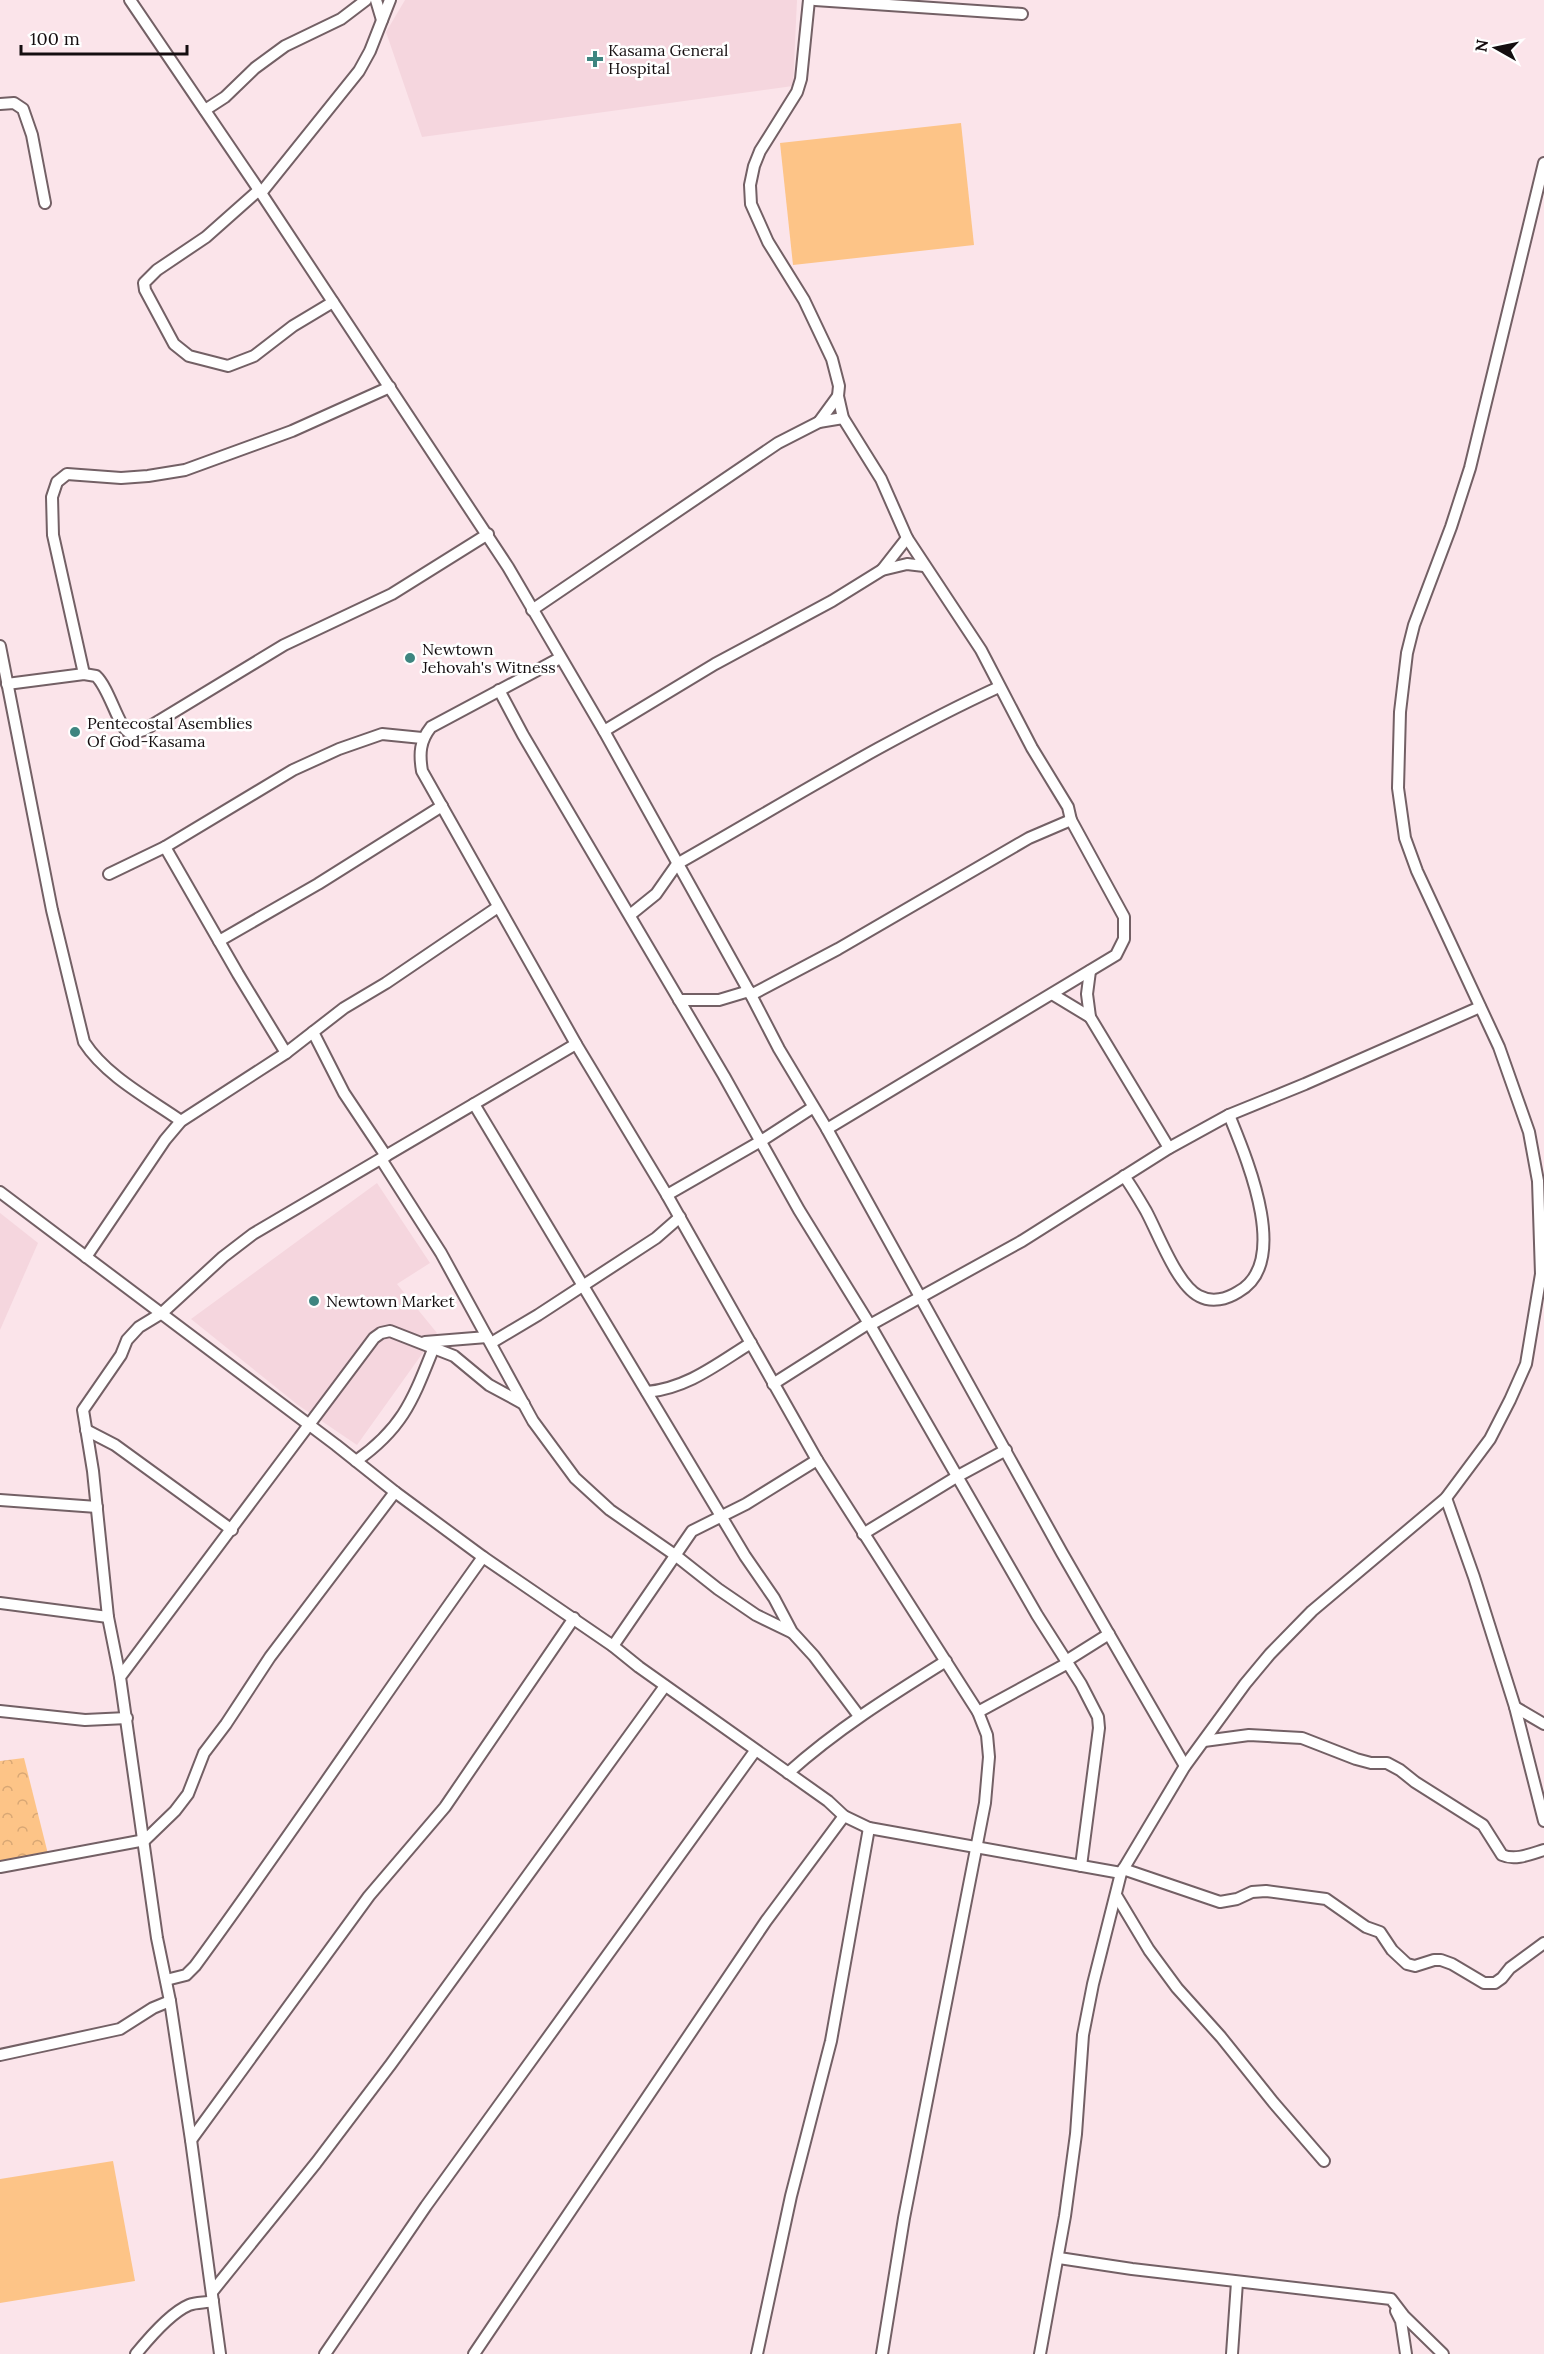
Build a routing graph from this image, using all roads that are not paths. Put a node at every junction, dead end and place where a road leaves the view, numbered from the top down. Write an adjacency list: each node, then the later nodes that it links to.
1 (130, 0): 10 (street)
2 (366, 0): 10 (street)
3 (376, 0): 8 (street)
4 (390, 0): 8 (street)
5 (809, 0): 16 (street)
6 (815, 0): 7 (street)
7 (1022, 14)
8 (382, 20): 12 (street)
9 (0, 104): 13 (street)
10 (205, 110): 12 (street)
11 (1544, 163): 44 (street)
12 (260, 192): 14 (street); 14 (street)
13 (45, 203)
14 (333, 302): 15 (street)
15 (390, 387): 19 (street); 26 (street)
16 (838, 396): 17 (street); 18 (street)
17 (843, 418): 18 (street); 20 (street)
18 (819, 422): 23 (street)
19 (488, 534): 23 (street); 26 (street)
20 (907, 538): 21 (street); 22 (street)
21 (924, 566): 22 (street); 28 (street)
22 (882, 570): 30 (street)
23 (532, 610): 25 (street)
24 (0, 646): 27 (street)
25 (560, 658): 29 (street); 30 (street)
26 (84, 674): 27 (street)
27 (7, 684): 52 (street)
28 (999, 687): 33 (street); 35 (street)
29 (499, 690): 31 (street); 38 (street)
30 (604, 731): 35 (street)
31 (422, 738): 32 (street); 34 (street)
32 (442, 807): 37 (street); 39 (street)
33 (1071, 820): 40 (street); 41 (street)
34 (165, 846): 36 (street); 39 (street)
35 (677, 864): 38 (street); 41 (street)
36 (109, 874)
37 (498, 907): 46 (street); 47 (street)
38 (630, 915): 43 (street)
39 (219, 941): 48 (street)
40 (1090, 971): 42 (street); 45 (street)
41 (750, 993): 43 (street); 50 (street)
42 (1052, 994): 45 (street); 53 (street)
43 (679, 1000): 54 (street)
44 (1480, 1007): 51 (street); 80 (street)
45 (1090, 1017): 55 (street)
46 (313, 1032): 48 (street); 56 (street)
47 (576, 1044): 49 (street); 59 (street)
48 (286, 1053): 52 (street)
49 (474, 1104): 56 (street); 62 (street)
50 (812, 1108): 53 (street); 54 (street)
51 (1229, 1114): 55 (street); 57 (street)
52 (181, 1121): 61 (street)
53 (827, 1129): 63 (street)
54 (761, 1141): 59 (street); 65 (street)
55 (1169, 1148): 57 (street)
56 (384, 1158): 64 (street); 66 (street)
57 (1124, 1176): 63 (street)
58 (0, 1192): 61 (street)
59 (667, 1195): 60 (street)
60 (680, 1217): 62 (street); 68 (street)
61 (86, 1257): 64 (street)
62 (582, 1285): 66 (street); 71 (street)
63 (920, 1296): 65 (street); 75 (street)
64 (162, 1313): 73 (street); 74 (street)
65 (870, 1324): 70 (street); 78 (street)
66 (489, 1340): 67 (street); 72 (street)
67 (421, 1343): 69 (street); 73 (street)
68 (751, 1343): 70 (street); 71 (street)
69 (434, 1347): 72 (street); 77 (street)
70 (773, 1384): 76 (street)
71 (647, 1392): 83 (street)
72 (524, 1404): 86 (street)
73 (308, 1426): 77 (street); 84 (street)
74 (86, 1430): 82 (street); 84 (street)
75 (1006, 1450): 78 (street); 92 (street)
76 (817, 1460): 83 (street); 85 (street)
77 (356, 1461): 79 (street)
78 (958, 1476): 85 (street); 95 (street)
79 (395, 1492): 87 (street); 111 (street)
80 (1446, 1498): 98 (street); 104 (street)
81 (0, 1500): 82 (street)
82 (97, 1507): 89 (street)
83 (723, 1516): 86 (street); 91 (street)
84 (232, 1530): 96 (street)
85 (863, 1534): 94 (street)
86 (675, 1554): 91 (street); 93 (street)
87 (483, 1557): 90 (street); 119 (street)
88 (0, 1603): 89 (street)
89 (108, 1617): 96 (street)
90 (574, 1618): 93 (street); 122 (street)
91 (792, 1632): 101 (street)
92 (1108, 1634): 95 (street); 106 (street)
93 (613, 1646): 97 (street)
94 (946, 1661): 100 (street); 101 (street)
95 (1067, 1662): 100 (street); 114 (street)
96 (120, 1677): 102 (street)
97 (665, 1686): 105 (street); 126 (street)
98 (1515, 1707): 103 (street); 109 (street)
99 (0, 1711): 102 (street)
100 (978, 1712): 112 (street)
101 (859, 1716): 107 (street)
102 (127, 1718): 111 (street)
103 (1544, 1724)
104 (1204, 1741): 106 (street); 113 (street)
105 (755, 1751): 107 (street); 130 (street)
106 (1185, 1766): 116 (street)
107 (788, 1773): 108 (street)
108 (844, 1816): 110 (street); 131 (street)
109 (1544, 1821)
110 (869, 1828): 112 (street); 132 (street)
111 (145, 1840): 115 (street); 119 (street)
112 (975, 1848): 114 (street); 133 (street)
113 (1544, 1850)
114 (1081, 1866): 116 (street)
115 (0, 1867)
116 (1122, 1871): 117 (street); 118 (street)
117 (1116, 1895): 123 (street); 124 (street)
118 (1544, 1943)
119 (166, 1980): 120 (street)
120 (170, 2001): 121 (street); 122 (street)
121 (0, 2055)
122 (191, 2140): 126 (street)
123 (1324, 2161)
124 (1059, 2258): 125 (street); 134 (street)
125 (1237, 2282): 127 (street); 135 (street)
126 (212, 2297): 128 (street); 129 (street)
127 (1391, 2299): 136 (street); 137 (street)
128 (136, 2354)
129 (220, 2354)
130 (325, 2354)
131 (474, 2354)
132 (758, 2354)
133 (882, 2354)
134 (1040, 2354)
135 (1232, 2354)
136 (1406, 2354)
137 (1443, 2354)

